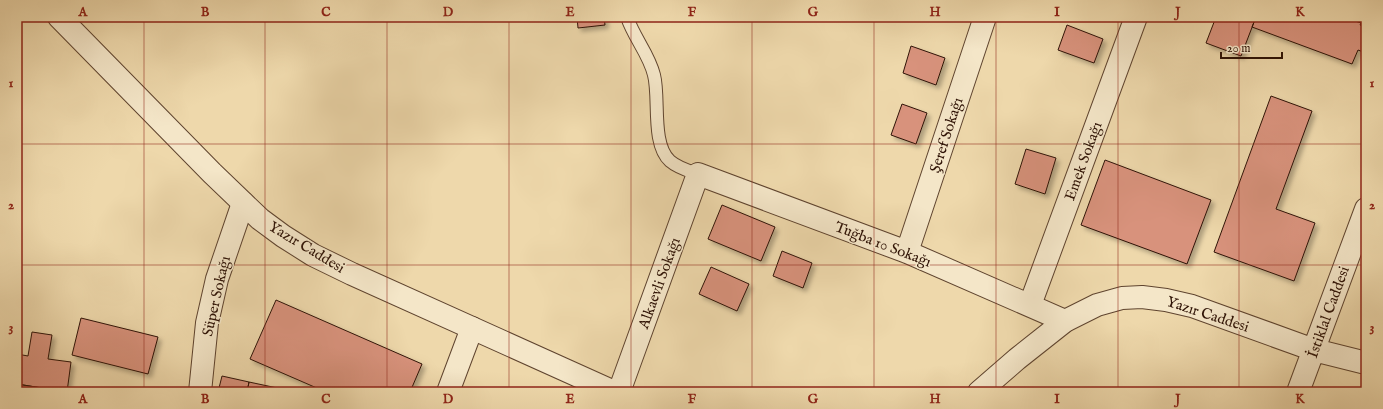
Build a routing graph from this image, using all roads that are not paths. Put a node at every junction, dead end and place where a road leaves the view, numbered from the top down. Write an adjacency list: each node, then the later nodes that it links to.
1 (59, 17): 6 (street, Yazır Caddesi)
2 (627, 17): 5 (lane)
3 (985, 17): 8 (street, Şeref Sokağı)
4 (1136, 17): 9 (street, Emek Sokağı)
5 (698, 174): 8 (street, Tuğba 10 Sokağı); 17 (street, Alkaevli Sokağı)
6 (243, 203): 11 (street, Yazır Caddesi); 14 (street, Süper Sokağı)
7 (1366, 209): 12 (street, İstiklal Caddesi)
8 (907, 252): 9 (street, Tuğba 10 Sokağı)
9 (1030, 305): 10 (street, Tuğba 10 Sokağı)
10 (1065, 321): 12 (street, Yazır Caddesi); 18 (street, Yazır Caddesi)
11 (472, 328): 15 (street); 16 (street, Yazır Caddesi)
12 (1314, 350): 13 (street, Yazır Caddesi); 19 (street, İstiklal Caddesi)
13 (1366, 363)
14 (200, 392)
15 (448, 392)
16 (614, 392)
17 (619, 392)
18 (979, 392)
19 (1298, 392)

